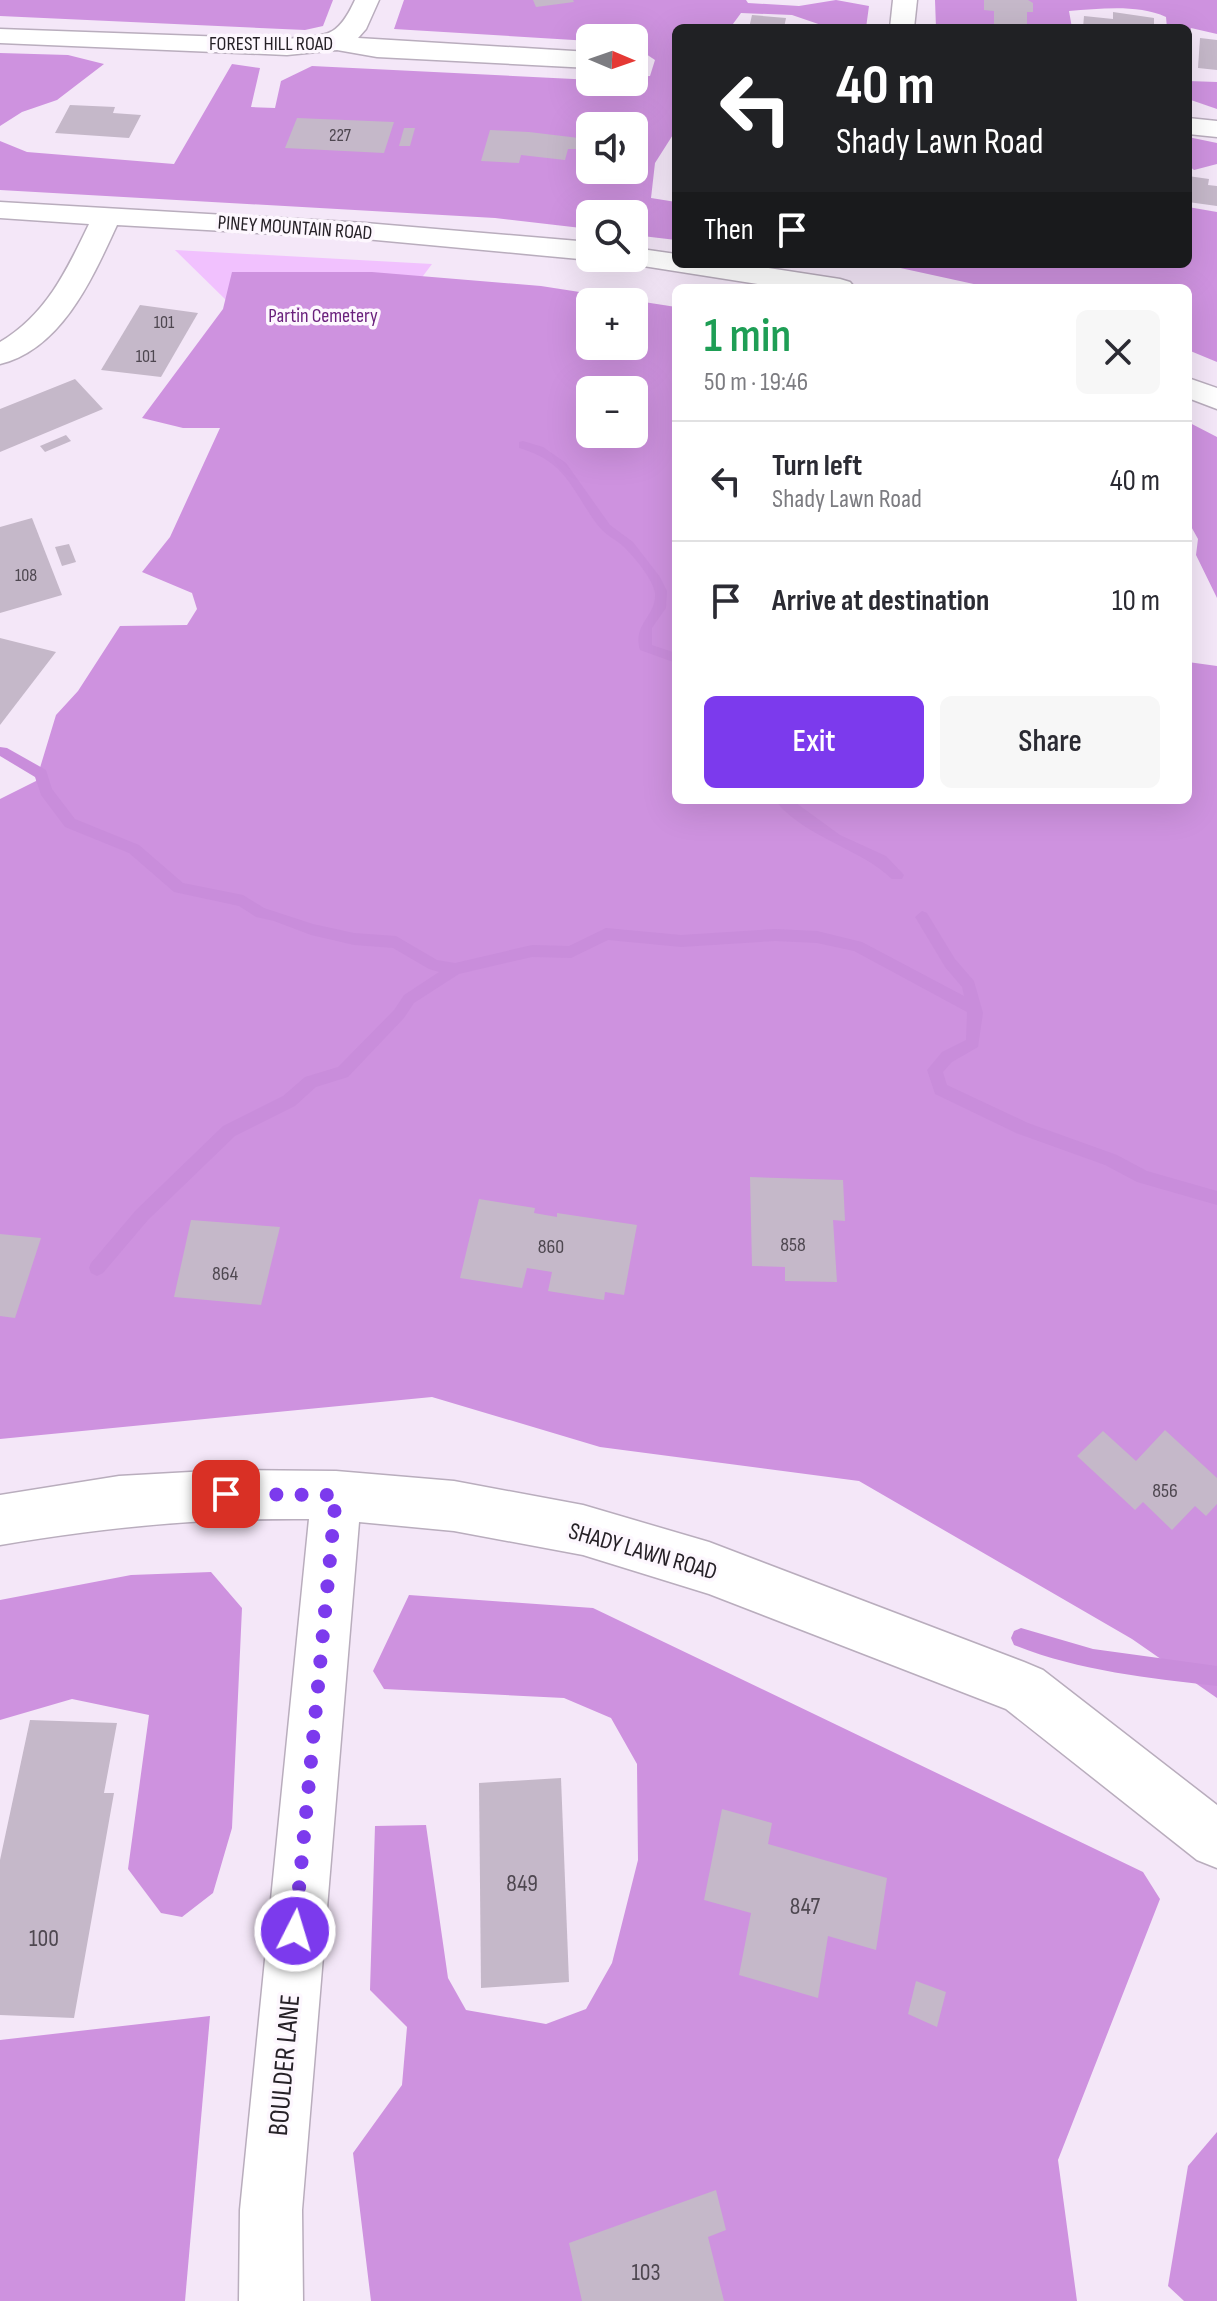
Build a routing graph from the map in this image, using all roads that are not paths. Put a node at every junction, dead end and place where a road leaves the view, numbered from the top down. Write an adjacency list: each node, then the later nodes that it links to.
1 (367, 0): 5 (street)
2 (905, 0): 3 (street)
3 (902, 24)
4 (0, 36): 5 (street, FOREST HILL ROAD)
5 (337, 42): 6 (street, FOREST HILL ROAD)
6 (576, 59)
7 (1192, 126): 8 (street)
8 (1217, 129)
9 (0, 210): 10 (street, PINEY MOUNTAIN ROAD)
10 (107, 216): 11 (street, PINEY MOUNTAIN ROAD); 17 (street)
11 (576, 250)
12 (648, 259): 13 (street)
13 (672, 262)
14 (744, 268): 15 (street)
15 (802, 272): 16 (street)
16 (830, 284)
17 (0, 355)
18 (1192, 389): 19 (street)
19 (1217, 399)
20 (336, 1495): 21 (street, SHADY LAWN ROAD); 22 (street, SHADY LAWN ROAD); 23 (street, BOULDER LANE)
21 (0, 1520)
22 (1217, 1840)
23 (271, 2301)

